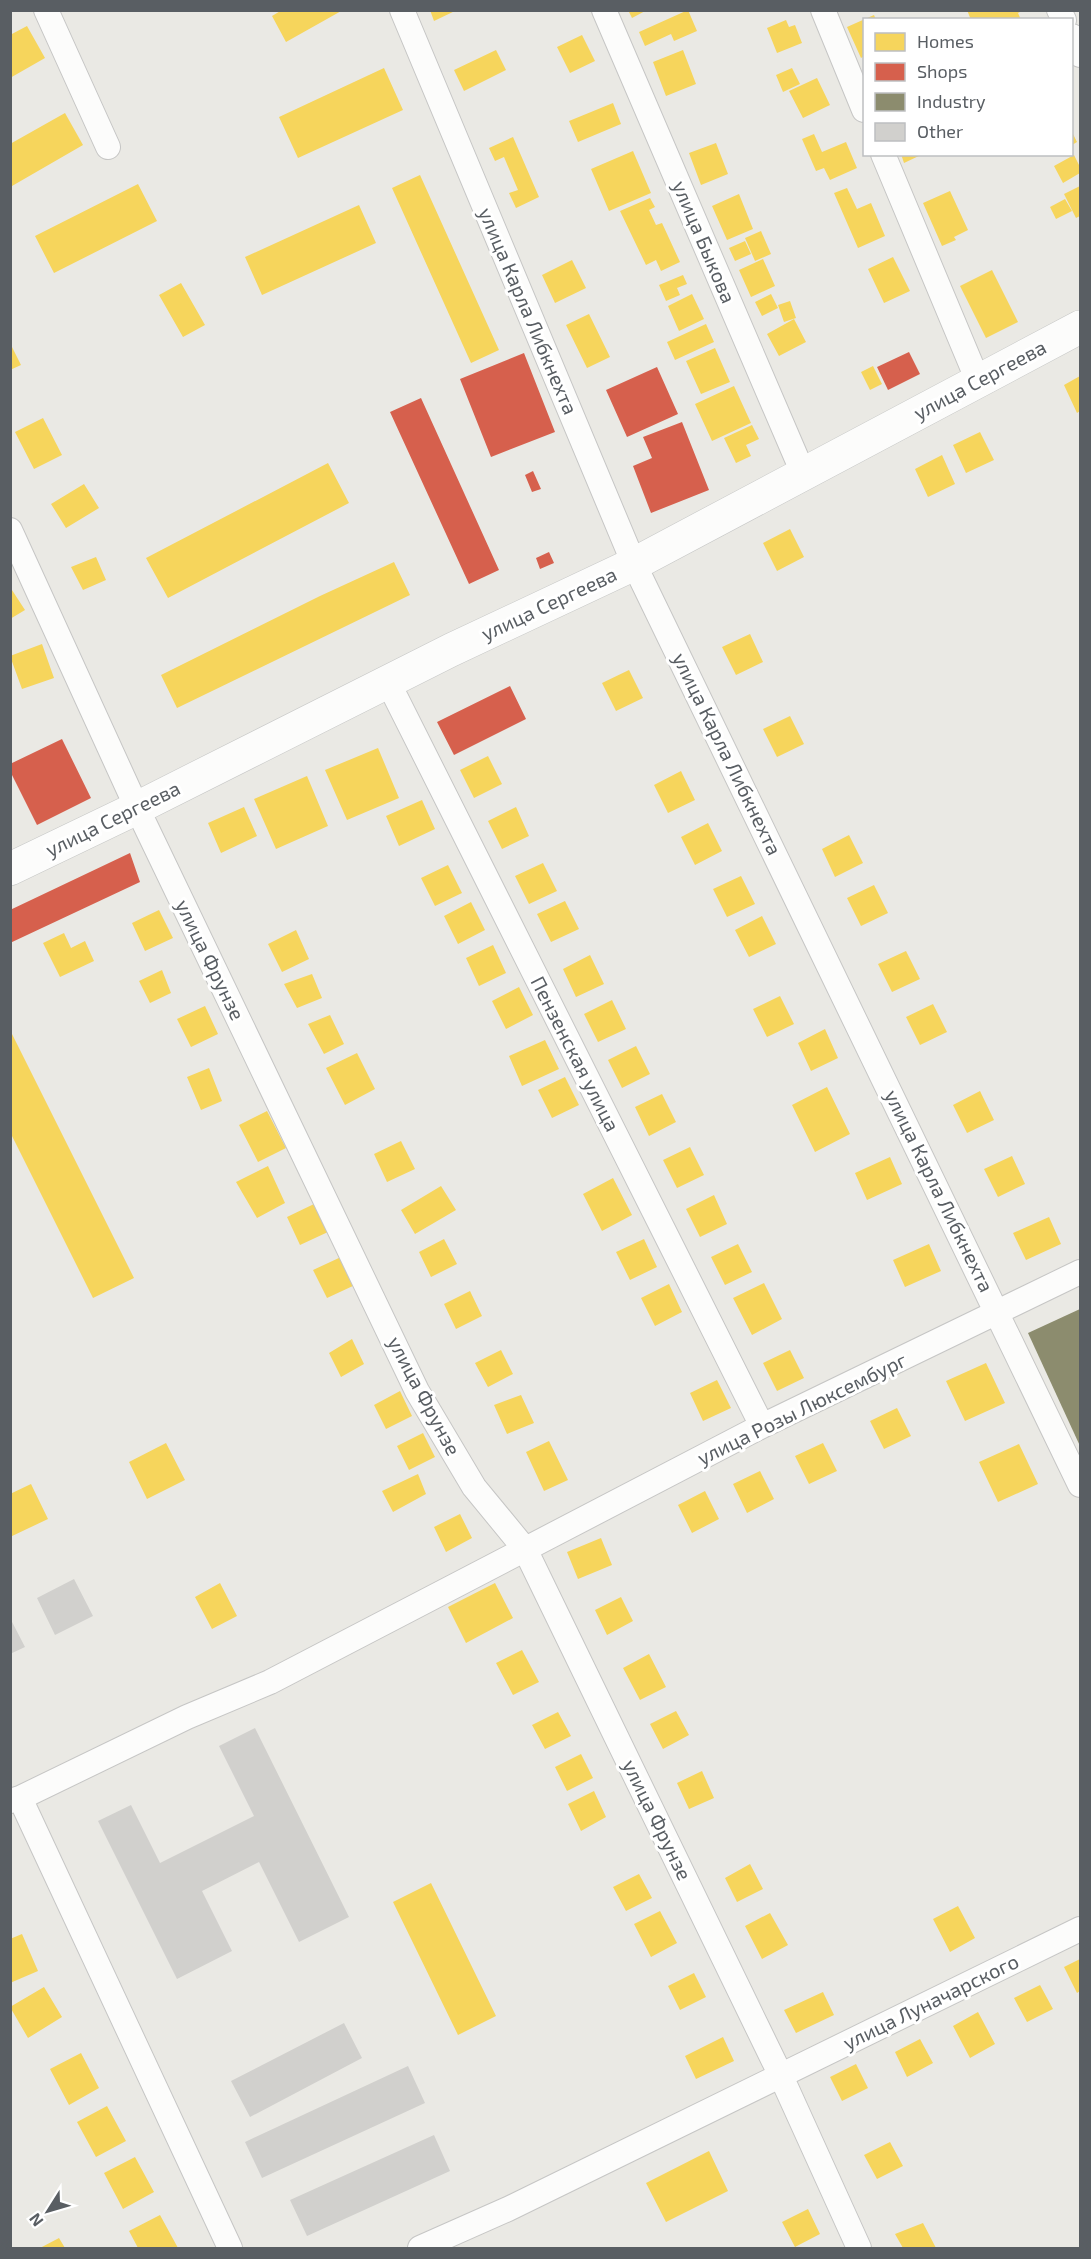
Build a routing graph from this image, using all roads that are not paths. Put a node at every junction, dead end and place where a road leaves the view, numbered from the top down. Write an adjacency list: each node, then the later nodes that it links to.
1 (46, 10): 8 (street)
2 (402, 10): 14 (street, улица Карла Либкнехта)
3 (604, 10): 12 (street, улица Быкова)
4 (823, 10): 7 (street)
5 (1073, 40): 6 (street)
6 (1080, 55)
7 (863, 108)
8 (108, 147)
9 (884, 156): 11 (street)
10 (1080, 327): 11 (main road, улица Сергеева)
11 (978, 381): 12 (main road, улица Сергеева)
12 (803, 473): 14 (main road, улица Сергеева)
13 (10, 530): 16 (street, улица Фрунзе)
14 (634, 564): 15 (main road, улица Сергеева); 19 (street, улица Карла Либкнехта)
15 (387, 682): 16 (main road, улица Сергеева); 20 (street, Пензенская улица)
16 (137, 808): 17 (main road, улица Сергеева); 22 (street, улица Фрунзе)
17 (10, 869)
18 (1080, 1272): 19 (street, улица Розы Люксембург)
19 (999, 1313): 20 (street, улица Розы Люксембург); 21 (street, улица Карла Либкнехта)
20 (762, 1426): 22 (street, улица Розы Люксембург)
21 (1080, 1485)
22 (525, 1549): 23 (street, улица Розы Люксембург); 25 (street, улица Фрунзе)
23 (15, 1800): 26 (street)
24 (1080, 1929): 25 (street, улица Луначарского)
25 (781, 2076): 27 (street, улица Луначарского); 28 (street, улица Фрунзе)
26 (230, 2248)
27 (420, 2248)
28 (859, 2248)

